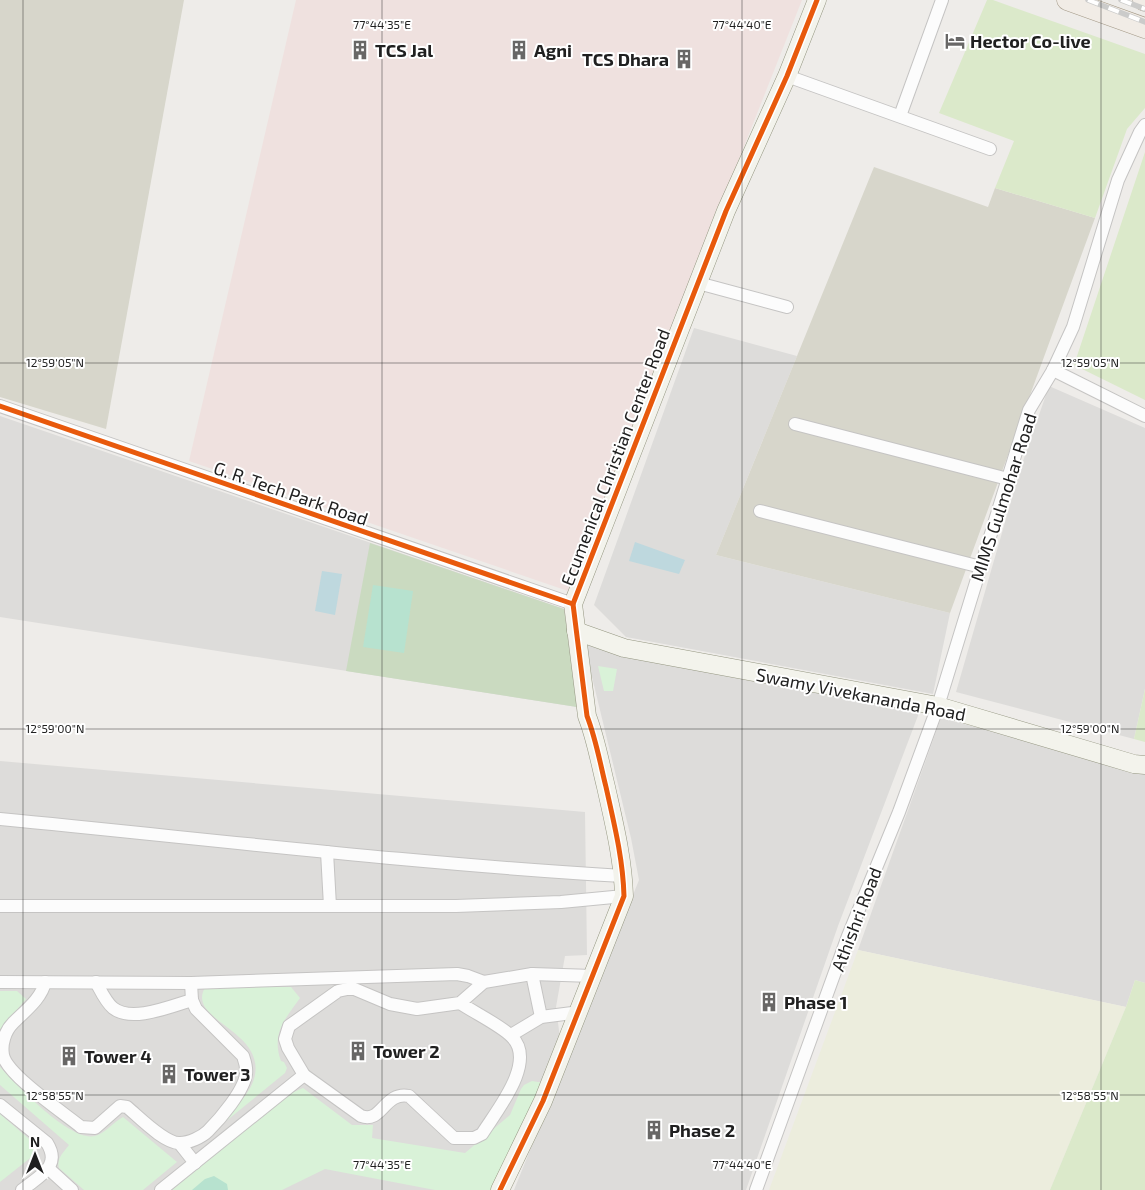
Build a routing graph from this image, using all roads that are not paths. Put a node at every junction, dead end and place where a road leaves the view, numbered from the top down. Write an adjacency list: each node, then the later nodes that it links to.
1 (816, 0): 5 (street, Ecumenical Christian Center Road)
2 (942, 0): 6 (street)
3 (1067, 0): 4 (main road)
4 (1145, 28)
5 (787, 76): 6 (street); 9 (street, Ecumenical Christian Center Road)
6 (900, 116): 8 (street)
7 (1145, 125): 11 (street, MIMS Gulmohar Road)
8 (990, 149)
9 (698, 283): 10 (street); 18 (street, Ecumenical Christian Center Road)
10 (787, 307)
11 (1053, 370): 13 (street); 15 (street, MIMS Gulmohar Road)
12 (0, 406): 18 (street, G. R. Tech Park Road)
13 (1145, 416)
14 (795, 424): 15 (street)
15 (1008, 479): 17 (street, MIMS Gulmohar Road)
16 (760, 511): 17 (street)
17 (981, 567): 20 (street, MIMS Gulmohar Road)
18 (573, 604): 19 (street, Ecumenical Christian Center Road)
19 (576, 631): 20 (street, Swamy Vivekananda Road); 24 (street, Ecumenical Christian Center Road)
20 (938, 706): 21 (street, Swamy Vivekananda Road); 49 (street, Athishri Road)
21 (1145, 765)
22 (0, 819): 23 (street)
23 (327, 852): 24 (street); 27 (street)
24 (623, 876): 25 (street, Ecumenical Christian Center Road)
25 (624, 896): 27 (street); 29 (street, Ecumenical Christian Center Road)
26 (0, 906): 27 (street)
27 (330, 906)
28 (532, 974): 29 (street); 33 (street); 38 (street)
29 (593, 976): 37 (street, Ecumenical Christian Center Road)
30 (0, 982): 31 (street)
31 (45, 982): 32 (street); 42 (street)
32 (96, 982): 34 (street); 35 (street)
33 (484, 982): 34 (street); 36 (street)
34 (191, 984): 35 (street)
35 (192, 1000): 42 (street)
36 (460, 1003): 39 (street); 40 (street)
37 (580, 1012): 38 (street); 48 (street, Ecumenical Christian Center Road)
38 (541, 1017): 39 (street)
39 (511, 1035): 40 (street)
40 (304, 1075): 43 (street)
41 (0, 1105): 44 (street)
42 (180, 1144): 43 (street)
43 (195, 1163): 47 (street)
44 (49, 1169): 45 (street); 46 (street)
45 (22, 1190)
46 (72, 1190)
47 (161, 1190)
48 (500, 1190)
49 (756, 1190)

